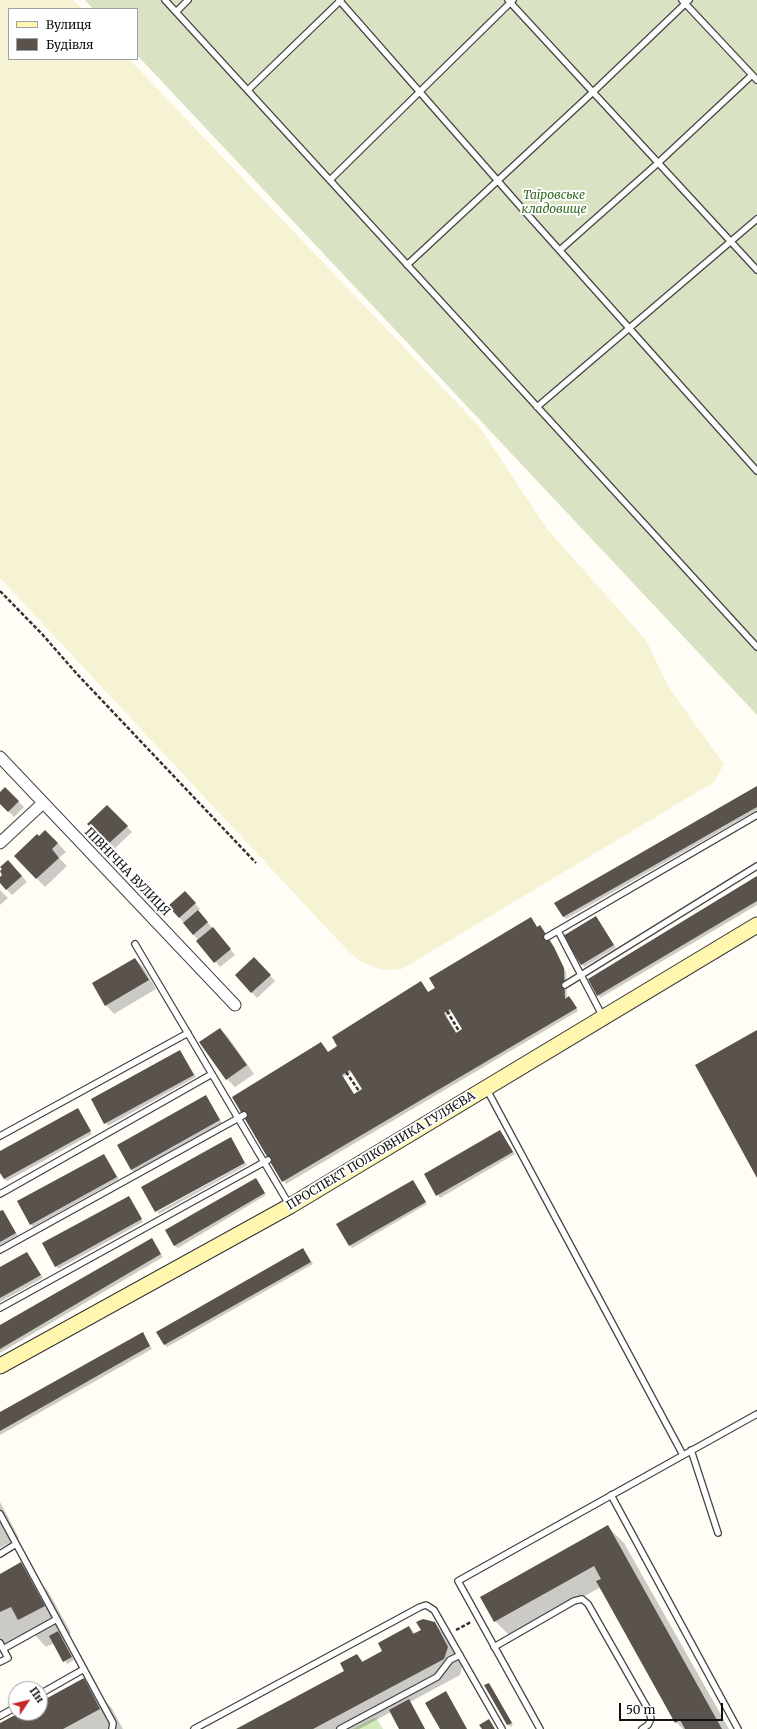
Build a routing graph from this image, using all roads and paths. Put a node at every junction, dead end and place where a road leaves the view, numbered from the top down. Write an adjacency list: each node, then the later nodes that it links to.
1 (165, 0): 6 (lane)
2 (188, 0): 6 (lane)
3 (340, 0): 9 (lane); 11 (lane)
4 (511, 1): 10 (lane); 11 (lane)
5 (685, 1): 7 (lane); 10 (lane)
6 (176, 12): 9 (lane)
7 (752, 75): 8 (lane); 12 (lane)
8 (757, 80)
9 (248, 90): 13 (lane)
10 (593, 92): 12 (lane); 14 (lane)
11 (420, 93): 13 (lane); 14 (lane)
12 (658, 163): 16 (lane); 17 (lane)
13 (330, 180): 18 (lane)
14 (498, 181): 17 (lane); 18 (lane)
15 (757, 219): 16 (lane)
16 (731, 242): 19 (lane); 20 (lane)
17 (560, 250): 20 (lane)
18 (407, 265): 21 (lane)
19 (757, 270)
20 (630, 328): 21 (lane); 22 (lane)
21 (537, 407): 24 (lane)
22 (757, 471)
23 (0, 591): 29 (path)
24 (757, 647)
25 (0, 757): 26 (street, ПІВНІЧНА ВУЛИЦЯ)
26 (43, 803): 28 (street); 37 (street, ПІВНІЧНА ВУЛИЦЯ)
27 (757, 814): 32 (lane)
28 (0, 843)
29 (256, 863)
30 (757, 866): 35 (lane)
31 (757, 925): 39 (main road, ПРОСПЕКТ ПОЛКОВНИКА ГУЛЯЄВА)
32 (558, 931): 33 (lane); 35 (lane)
33 (548, 937)
34 (134, 944): 41 (lane)
35 (581, 975): 36 (lane); 39 (lane)
36 (564, 985)
37 (235, 1005)
38 (447, 1011): 40 (path)
39 (603, 1017): 44 (main road, ПРОСПЕКТ ПОЛКОВНИКА ГУЛЯЄВА)
40 (459, 1031)
41 (188, 1033): 43 (lane); 47 (lane)
42 (346, 1072): 45 (path)
43 (212, 1074): 46 (lane); 49 (lane)
44 (486, 1088): 50 (main road, ПРОСПЕКТ ПОЛКОВНИКА ГУЛЯЄВА); 56 (lane)
45 (359, 1091)
46 (241, 1117): 48 (lane); 51 (lane)
47 (0, 1136)
48 (266, 1161): 50 (lane); 52 (lane)
49 (0, 1194)
50 (290, 1206): 53 (main road, ПРОСПЕКТ ПОЛКОВНИКА ГУЛЯЄВА)
51 (0, 1250)
52 (0, 1308)
53 (0, 1366)
54 (757, 1414): 55 (lane)
55 (692, 1450): 56 (lane); 59 (lane)
56 (683, 1455): 57 (lane)
57 (610, 1495): 62 (lane); 78 (lane)
58 (1, 1517): 60 (lane)
59 (718, 1533)
60 (16, 1544): 61 (lane); 63 (lane)
61 (0, 1554)
62 (478, 1618): 64 (path); 66 (lane)
63 (57, 1619): 67 (lane); 70 (lane)
64 (449, 1634): 68 (lane); 73 (lane)
65 (0, 1643): 67 (lane)
66 (494, 1647): 76 (lane); 77 (lane)
67 (3, 1649): 69 (lane)
68 (460, 1655): 74 (lane); 75 (lane)
69 (0, 1662)
70 (84, 1669): 71 (lane); 72 (lane)
71 (48, 1689)
72 (112, 1729)
73 (194, 1729)
74 (340, 1729)
75 (502, 1729)
76 (540, 1729)
77 (642, 1729)
78 (738, 1729)

